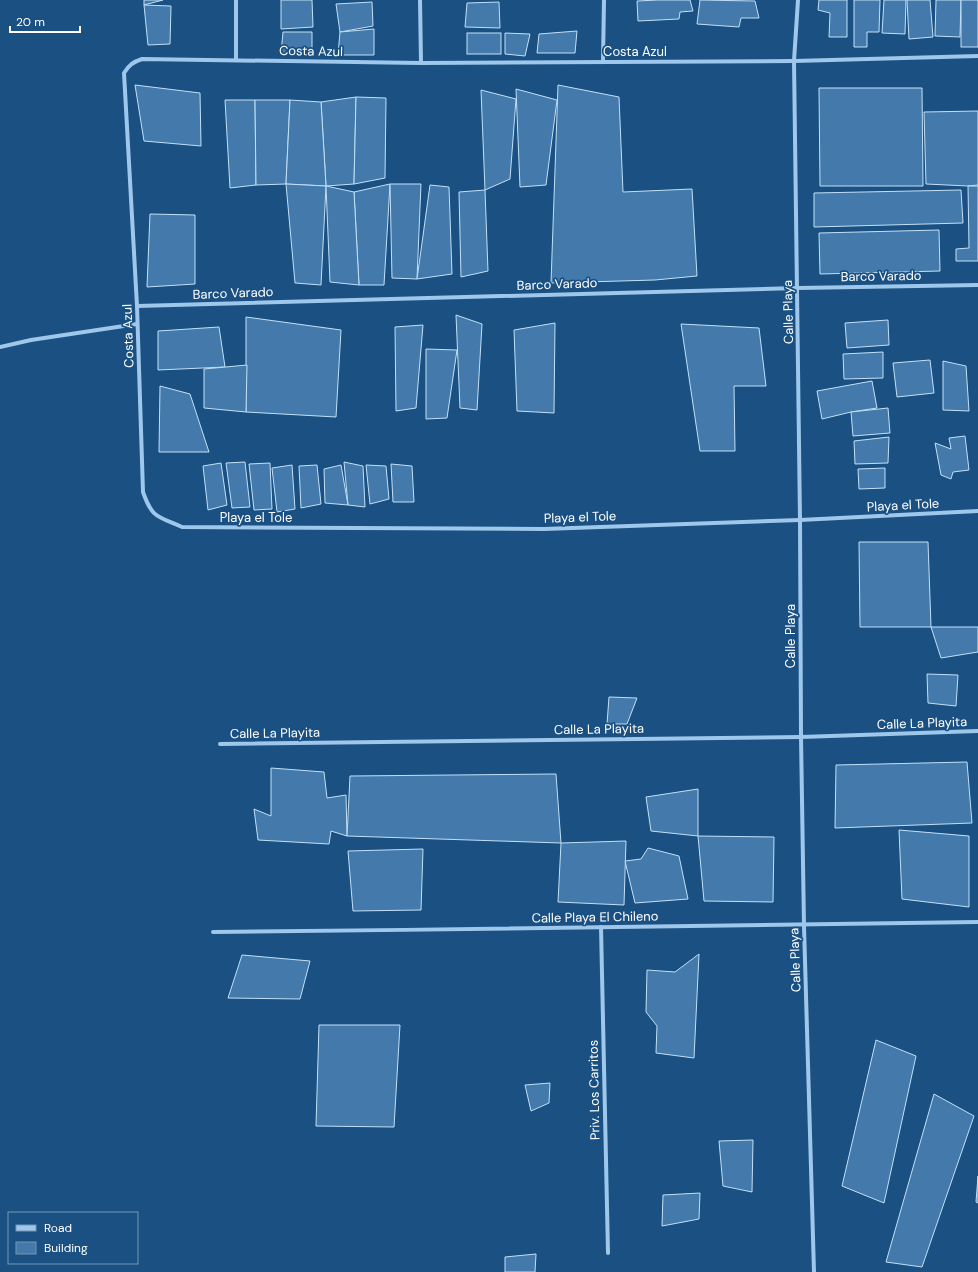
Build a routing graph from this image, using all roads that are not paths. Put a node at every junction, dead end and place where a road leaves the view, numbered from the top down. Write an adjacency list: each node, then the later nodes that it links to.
1 (236, 0): 6 (street)
2 (420, 0): 9 (street)
3 (604, 0): 7 (street)
4 (798, 0): 8 (street, Calle Playa)
5 (978, 56): 8 (street, Costa Azul)
6 (236, 60): 9 (street, Costa Azul); 12 (street, Costa Azul)
7 (603, 61): 8 (street, Costa Azul); 9 (street, Costa Azul)
8 (794, 61): 11 (street, Calle Playa)
9 (421, 63)
10 (978, 285): 11 (street, Barco Varado)
11 (798, 288): 12 (street, Barco Varado); 16 (street, Calle Playa)
12 (137, 306): 13 (street, Costa Azul)
13 (138, 324): 14 (street); 17 (street, Costa Azul)
14 (0, 346)
15 (978, 511): 16 (street, Playa el Tole)
16 (800, 520): 17 (street, Playa el Tole); 19 (street, Calle Playa)
17 (182, 527)
18 (978, 731): 19 (street, Calle La Playita)
19 (801, 737): 20 (street, Calle La Playita); 22 (street, Calle Playa)
20 (220, 744)
21 (978, 922): 22 (street, Calle Playa El Chileno)
22 (804, 926): 23 (street, Calle Playa El Chileno); 26 (street, Calle Playa)
23 (601, 927): 24 (street, Calle Playa El Chileno); 25 (street, Priv. Los Carritos)
24 (213, 932)
25 (608, 1252)
26 (814, 1272)

